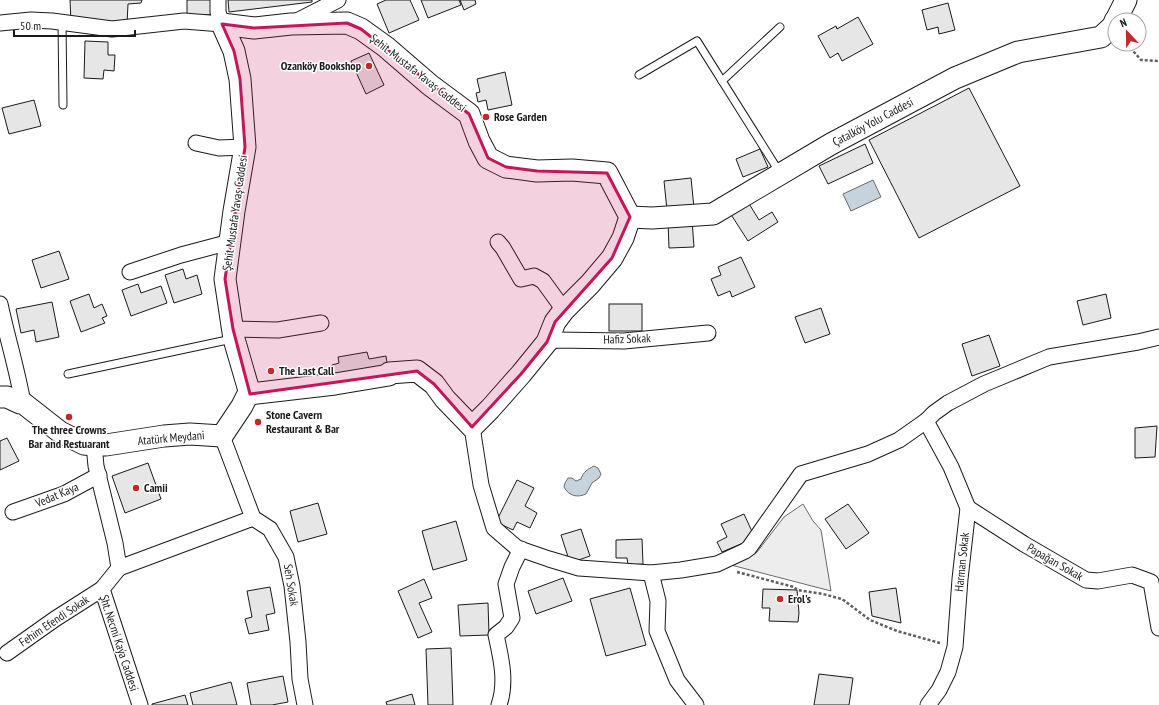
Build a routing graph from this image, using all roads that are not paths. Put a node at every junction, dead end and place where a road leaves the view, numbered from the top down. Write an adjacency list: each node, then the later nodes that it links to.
1 (218, 0): 7 (street)
2 (338, 0): 8 (street)
3 (1126, 0): 4 (street, Çatalköy Yolu Caddesi)
4 (1120, 12)
5 (62, 22): 6 (street); 7 (street); 13 (lane)
6 (0, 23)
7 (222, 24): 8 (street); 15 (street, Şehit Mustafa Yavaş Caddesi)
8 (291, 24): 17 (street, Şehit. Mustafa Yavaş Caddesi)
9 (780, 27): 12 (lane)
10 (1107, 31): 16 (street, Çatalköy Yolu Caddesi)
11 (639, 75): 12 (lane)
12 (722, 81): 16 (lane)
13 (62, 105)
14 (196, 143): 15 (street)
15 (245, 147): 18 (street, Şehit Mustafa Yavaş Caddesi)
16 (780, 174): 17 (street, Çatalköy Yolu Caddesi)
17 (630, 217): 22 (street)
18 (230, 242): 20 (street); 25 (street, Şehit Mustafa Yavaş Caddesi)
19 (498, 242): 22 (street)
20 (130, 272)
21 (0, 304): 31 (street)
22 (564, 310): 27 (street)
23 (322, 323): 25 (street)
24 (708, 333): 27 (street, Hafiz Sokak)
25 (234, 334): 28 (lane); 29 (street, Şehit Mustafa Yavaş Caddesi)
26 (1159, 337): 32 (street)
27 (547, 342): 33 (street)
28 (68, 374)
29 (250, 394): 33 (street); 34 (street, Atatürk Meydani)
30 (0, 397): 31 (street)
31 (23, 402): 35 (street, Atatürk Meydani)
32 (926, 421): 37 (street, Harman Sokak); 42 (street)
33 (472, 427): 40 (street)
34 (222, 436): 35 (street, Atatürk Meydani); 39 (street)
35 (94, 445): 36 (street)
36 (99, 475): 38 (street, Vedat Kaya); 41 (street)
37 (968, 508): 44 (street, Papağan Sokak); 50 (street, Harman Sokak)
38 (13, 512)
39 (253, 518): 41 (street); 47 (street, Seh Sokak)
40 (521, 549): 42 (street); 48 (street)
41 (120, 568): 43 (street, Şht. Necmi Kaýa Caddesi)
42 (650, 573): 49 (street)
43 (102, 589): 45 (street, Fehim Efendi Sokak); 46 (street, Şht. Necmi Kaýa Caddesi)
44 (1159, 628)
45 (7, 653)
46 (140, 705)
47 (305, 705)
48 (499, 705)
49 (696, 705)
50 (928, 705)

